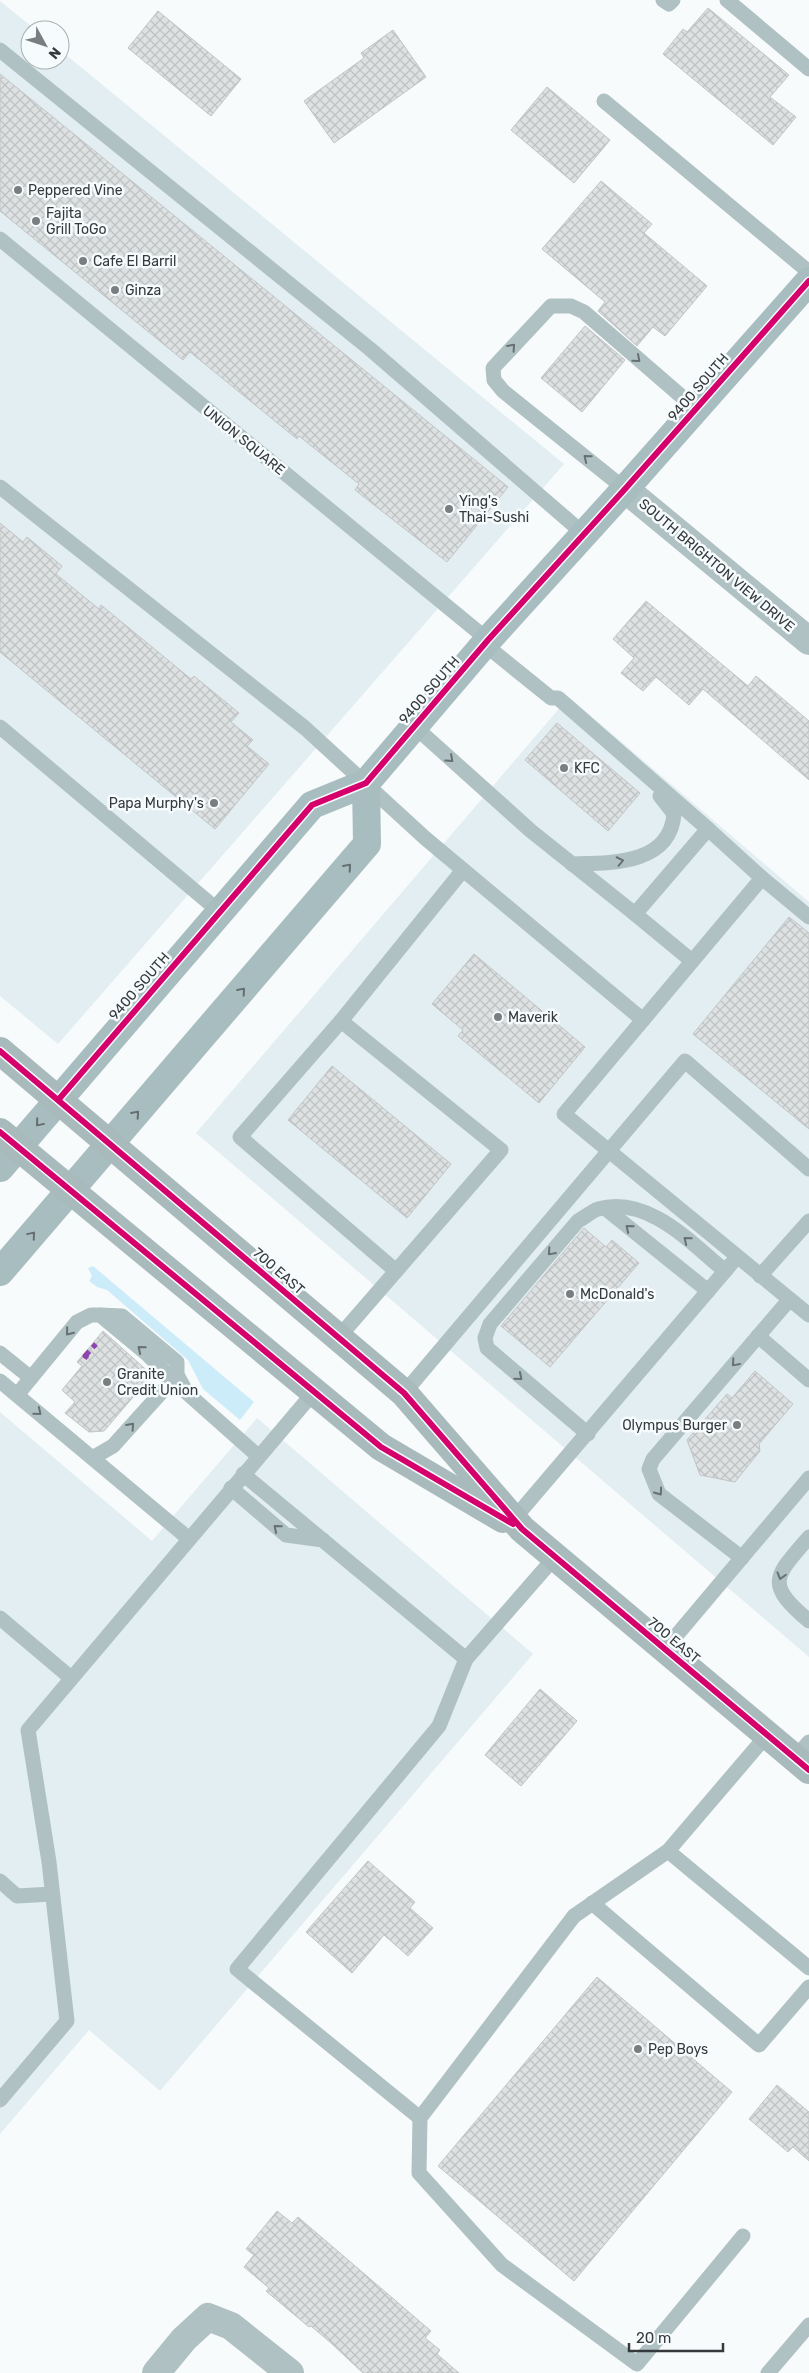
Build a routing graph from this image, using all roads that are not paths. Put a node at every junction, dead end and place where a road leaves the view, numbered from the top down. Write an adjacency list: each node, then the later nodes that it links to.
1 (664, 0): 2 (lane)
2 (672, 0)
3 (727, 0): 5 (lane)
4 (0, 50): 13 (lane)
5 (809, 69)
6 (604, 101): 8 (lane)
7 (0, 239): 15 (lane, UNION SQUARE)
8 (809, 272)
9 (809, 281): 10 (street, 9400 SOUTH)
10 (696, 409): 12 (street, 9400 SOUTH); 12 (lane, one-way to 10)
11 (0, 487): 19 (lane)
12 (625, 489): 13 (street, 9400 SOUTH); 14 (street, SOUTH BRIGHTON VIEW DRIVE)
13 (584, 534): 15 (street, 9400 SOUTH)
14 (809, 641)
15 (486, 642): 16 (lane, UNION SQUARE); 17 (street, 9400 SOUTH)
16 (551, 698): 20 (lane); 21 (lane, one-way to 16)
17 (414, 726): 19 (street, 9400 SOUTH); 21 (lane, one-way to 21)
18 (0, 727): 24 (lane)
19 (366, 782): 22 (lane); 24 (street, 9400 SOUTH); 33 (street, one-way to 19)
20 (708, 829): 23 (lane); 25 (lane)
21 (572, 864): 25 (lane)
22 (464, 870): 28 (lane); 29 (lane)
23 (762, 878): 26 (lane); 27 (lane)
24 (220, 912): 31 (street, 9400 SOUTH)
25 (635, 914): 27 (lane)
26 (809, 917)
27 (692, 961): 28 (lane)
28 (643, 1020): 34 (lane)
29 (340, 1021): 41 (lane); 41 (lane)
30 (0, 1051): 31 (main road, 700 EAST)
31 (59, 1099): 32 (street, 9400 SOUTH, one-way to 32); 33 (main road, 700 EAST)
32 (9, 1140): 35 (street, 9400 SOUTH); 37 (main road, 700 EAST)
33 (110, 1143): 37 (street); 50 (main road, 700 EAST)
34 (610, 1151): 36 (lane); 40 (lane); 57 (lane)
35 (0, 1168)
36 (809, 1169)
37 (70, 1191): 43 (street, one-way to 37); 56 (main road, 700 EAST)
38 (606, 1209): 42 (lane, one-way to 38); 45 (lane, one-way to 38); 59 (lane, one-way to 59)
39 (809, 1221): 44 (lane)
40 (737, 1257): 42 (lane); 44 (lane)
41 (396, 1270): 50 (lane)
42 (725, 1271): 45 (lane)
43 (0, 1272)
44 (760, 1276): 46 (lane)
45 (708, 1292): 59 (lane)
46 (789, 1300): 48 (lane); 49 (lane)
47 (100, 1315): 52 (lane, one-way to 47); 52 (lane); 53 (lane, one-way to 53)
48 (809, 1316)
49 (758, 1336): 54 (lane); 70 (lane, one-way to 70)
50 (338, 1338): 57 (main road, 700 EAST)
51 (0, 1352): 53 (lane)
52 (177, 1375): 60 (lane); 61 (lane, one-way to 52)
53 (31, 1378): 58 (lane)
54 (809, 1380)
55 (0, 1381): 58 (lane)
56 (314, 1392): 60 (lane); 65 (main road, 700 EAST)
57 (404, 1393): 65 (main road, 700 EAST)
58 (17, 1395): 61 (lane, one-way to 61)
59 (588, 1434): 65 (lane)
60 (258, 1456): 62 (lane)
61 (94, 1457): 67 (lane)
62 (243, 1474): 64 (lane); 68 (lane)
63 (809, 1478): 70 (lane)
64 (231, 1488): 67 (lane); 68 (lane, one-way to 64)
65 (518, 1524): 69 (main road, 700 EAST)
66 (809, 1537): 72 (lane, one-way to 72)
67 (188, 1538): 75 (lane)
68 (323, 1540): 74 (lane)
69 (555, 1557): 73 (main road, 700 EAST); 74 (lane)
70 (742, 1558): 73 (lane)
71 (0, 1618): 75 (lane)
72 (809, 1621)
73 (665, 1648): 76 (main road, 700 EAST)
74 (466, 1659): 85 (lane)
75 (71, 1678): 80 (lane)
76 (767, 1735): 77 (main road, 700 EAST); 78 (lane)
77 (806, 1762)
78 (668, 1851): 81 (lane); 82 (lane)
79 (0, 1881): 80 (lane)
80 (52, 1894): 84 (lane)
81 (592, 1903): 83 (lane); 85 (lane)
82 (809, 1968)
83 (809, 1987)
84 (0, 2100)
85 (420, 2118): 86 (lane)
86 (743, 2236)
87 (809, 2325): 90 (lane)
88 (156, 2373): 89 (street)
89 (290, 2373)
90 (768, 2373)

